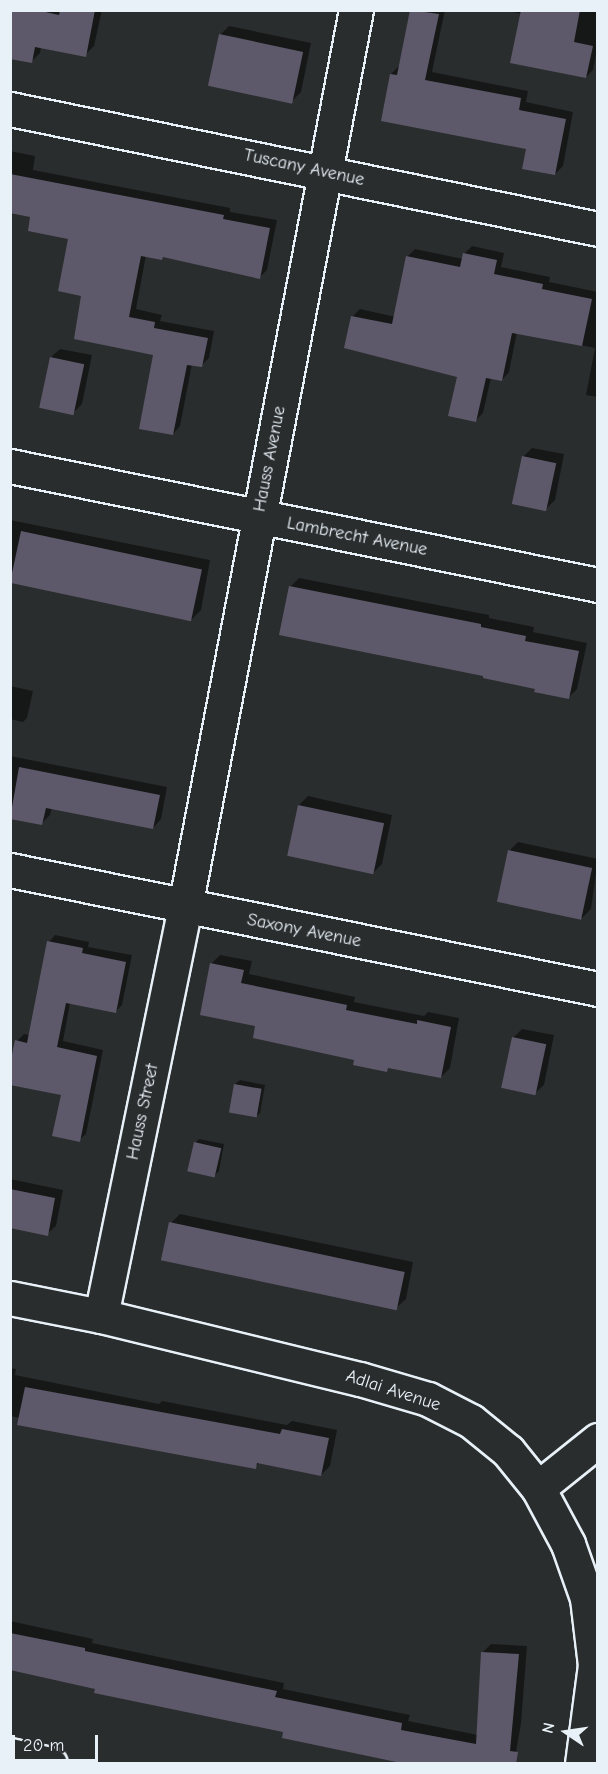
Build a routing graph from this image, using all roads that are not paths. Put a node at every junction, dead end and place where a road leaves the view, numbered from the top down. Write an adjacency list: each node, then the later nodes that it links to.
1 (356, 10): 3 (street, Hauss Avenue)
2 (10, 109): 3 (street, Tuscany Avenue)
3 (326, 172): 4 (street, Tuscany Avenue); 6 (street, Hauss Avenue)
4 (597, 229)
5 (10, 466): 6 (street, Lambrecht Avenue)
6 (258, 517): 7 (street, Lambrecht Avenue); 9 (street, Hauss Avenue)
7 (597, 585)
8 (10, 870): 9 (street, Saxony Avenue)
9 (185, 907): 10 (street, Saxony Avenue); 12 (street, Hauss Street)
10 (597, 989)
11 (10, 1298): 12 (street, Adlai Avenue)
12 (101, 1316): 14 (street, Adlai Avenue)
13 (597, 1440): 14 (street)
14 (538, 1488): 17 (street, Adlai Avenue)
15 (15, 1759): 16 (street)
16 (50, 1764)
17 (582, 1764)

